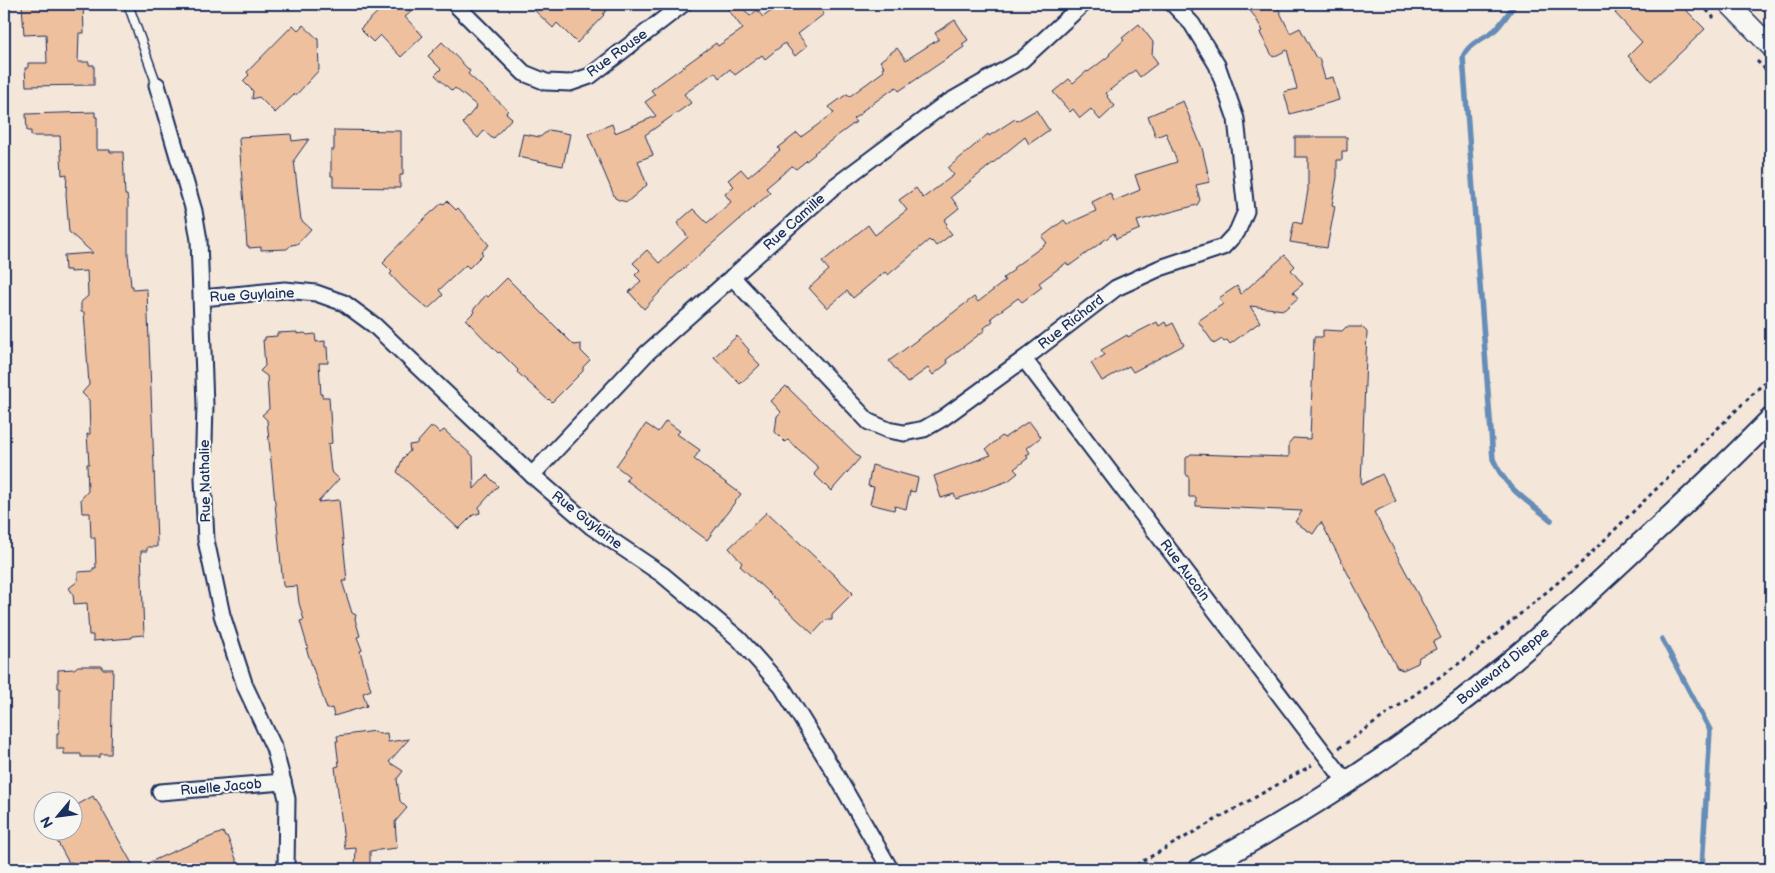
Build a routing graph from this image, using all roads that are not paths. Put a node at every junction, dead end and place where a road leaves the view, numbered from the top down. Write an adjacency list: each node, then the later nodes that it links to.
1 (128, 4): 8 (lane)
2 (455, 4): 3 (street, Rue Rouse)
3 (683, 4)
4 (1083, 4): 9 (street, Rue Camille)
5 (1173, 4): 11 (street, Rue Richard)
6 (1729, 4): 7 (street)
7 (1771, 47)
8 (157, 85): 10 (street, Rue Nathalie)
9 (732, 277): 11 (street, Rue Richard); 13 (street, Rue Camille)
10 (202, 298): 13 (street, Rue Guylaine); 14 (street, Rue Nathalie)
11 (1024, 359): 15 (street, Rue Aucoin)
12 (1771, 419): 15 (main road, Boulevard Dieppe)
13 (532, 475): 18 (street, Rue Guylaine)
14 (283, 782): 16 (street, Ruelle Jacob); 17 (street, Rue Nathalie)
15 (1346, 782): 19 (main road, Boulevard Dieppe)
16 (160, 792)
17 (286, 869)
18 (890, 869)
19 (1200, 869)

